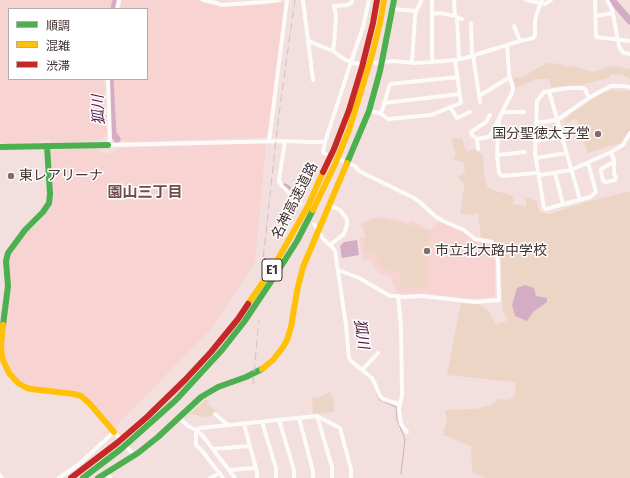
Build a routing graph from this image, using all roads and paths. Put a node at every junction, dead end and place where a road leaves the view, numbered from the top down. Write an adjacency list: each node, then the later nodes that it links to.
1 (203, 0): 17 (street)
2 (279, 0): 18 (street)
3 (287, 0): 69 (street)
4 (303, 0): 28 (street)
5 (352, 0): 33 (street)
6 (369, 0): 37 (street)
7 (377, 0): 121 (main road, 名神高速道路 / E1)
8 (384, 0): 122 (main road, 名神高速道路 / E1)
9 (394, 0): 20 (main road)
10 (421, 0): 21 (street)
11 (432, 0): 23 (street)
12 (454, 0): 25 (street)
13 (526, 0): 19 (street)
14 (551, 0): 19 (street)
15 (594, 0): 24 (street)
16 (607, 0): 22 (street)
17 (216, 1): 18 (street)
18 (267, 1)
19 (542, 2): 30 (street)
20 (392, 9): 21 (street); 38 (main road)
21 (416, 11): 39 (street)
22 (613, 13): 24 (street); 29 (street)
23 (432, 14): 25 (street); 40 (street)
24 (596, 16): 29 (street)
25 (458, 17): 36 (street)
26 (471, 23): 35 (street)
27 (514, 26): 30 (street)
28 (308, 40): 33 (street); 46 (street)
29 (618, 40): 31 (street); 34 (street)
30 (520, 41): 32 (street)
31 (630, 41)
32 (507, 45): 35 (street); 44 (street)
33 (333, 51): 37 (street)
34 (630, 54)
35 (473, 55): 36 (street); 50 (street)
36 (457, 59): 40 (street); 43 (street)
37 (351, 62): 42 (street); 72 (street)
38 (382, 62): 39 (street); 41 (street); 55 (main road)
39 (412, 62): 40 (street)
40 (432, 62)
41 (375, 63)
42 (358, 64)
43 (458, 77): 49 (street); 53 (street)
44 (510, 77): 50 (street); 59 (street)
45 (108, 80): 73 (street)
46 (313, 80)
47 (630, 87): 51 (street)
48 (549, 91): 51 (street); 62 (street); 63 (street)
49 (460, 94): 53 (street); 54 (street)
50 (479, 96): 52 (street)
51 (589, 98): 62 (street)
52 (480, 102)
53 (384, 103): 58 (street)
54 (450, 107): 56 (street); 58 (street)
55 (369, 111): 58 (street); 83 (main road)
56 (470, 112)
57 (524, 112): 59 (street)
58 (380, 113)
59 (500, 114): 61 (street)
60 (490, 115): 68 (street)
61 (499, 120): 65 (street); 68 (street)
62 (557, 120): 63 (street); 67 (street)
63 (536, 123): 71 (street)
64 (523, 131): 65 (street)
65 (498, 132): 81 (street)
66 (630, 133): 78 (street)
67 (562, 137): 71 (street); 79 (street)
68 (477, 139): 76 (street)
69 (269, 141): 70 (street); 73 (street)
70 (285, 141): 72 (street); 90 (street)
71 (535, 141): 82 (street)
72 (325, 142): 80 (street)
73 (108, 145): 74 (main road)
74 (46, 146): 75 (main road); 110 (main road)
75 (0, 147)
76 (478, 149)
77 (525, 152): 81 (street)
78 (611, 152): 84 (street); 85 (street)
79 (566, 153): 82 (street); 86 (street)
80 (326, 154)
81 (497, 155): 88 (street)
82 (536, 158): 88 (street)
83 (344, 162): 92 (main road); 96 (street)
84 (614, 162): 84 (street)
85 (588, 163): 86 (street); 89 (street)
86 (571, 170): 87 (street); 89 (street)
87 (555, 173): 88 (street); 91 (street)
88 (538, 174): 91 (street)
89 (580, 200): 91 (street)
90 (301, 204)
91 (563, 204)
92 (329, 205): 94 (street); 102 (main road)
93 (321, 235): 94 (street)
94 (330, 245): 95 (street)
95 (338, 270): 96 (street); 98 (street)
96 (398, 296): 99 (street)
97 (378, 353): 98 (street)
98 (362, 370): 99 (street)
99 (399, 404): 109 (street)
100 (216, 414): 107 (street)
101 (317, 416): 103 (street); 131 (street); 132 (street)
102 (179, 418): 108 (street); 113 (main road)
103 (299, 418): 104 (street); 130 (street)
104 (280, 420): 105 (street); 129 (street)
105 (262, 422): 106 (street); 128 (street)
106 (244, 424): 107 (street); 111 (street)
107 (228, 425): 108 (street)
108 (196, 430): 112 (street); 116 (street)
109 (407, 432)
110 (115, 433): 113 (street); 120 (street)
111 (249, 446): 112 (street); 114 (street)
112 (213, 449): 115 (street)
113 (132, 454): 118 (main road)
114 (256, 468): 115 (street); 127 (street)
115 (229, 470): 126 (street)
116 (220, 473): 124 (street); 125 (street)
117 (0, 475): 119 (street)
118 (108, 476): 123 (main road)
119 (2, 478)
120 (59, 478)
121 (71, 478)
122 (83, 478)
123 (98, 478)
124 (210, 478)
125 (223, 478)
126 (235, 478)
127 (257, 478)
128 (276, 478)
129 (294, 478)
130 (313, 478)
131 (332, 478)
132 (351, 478)

